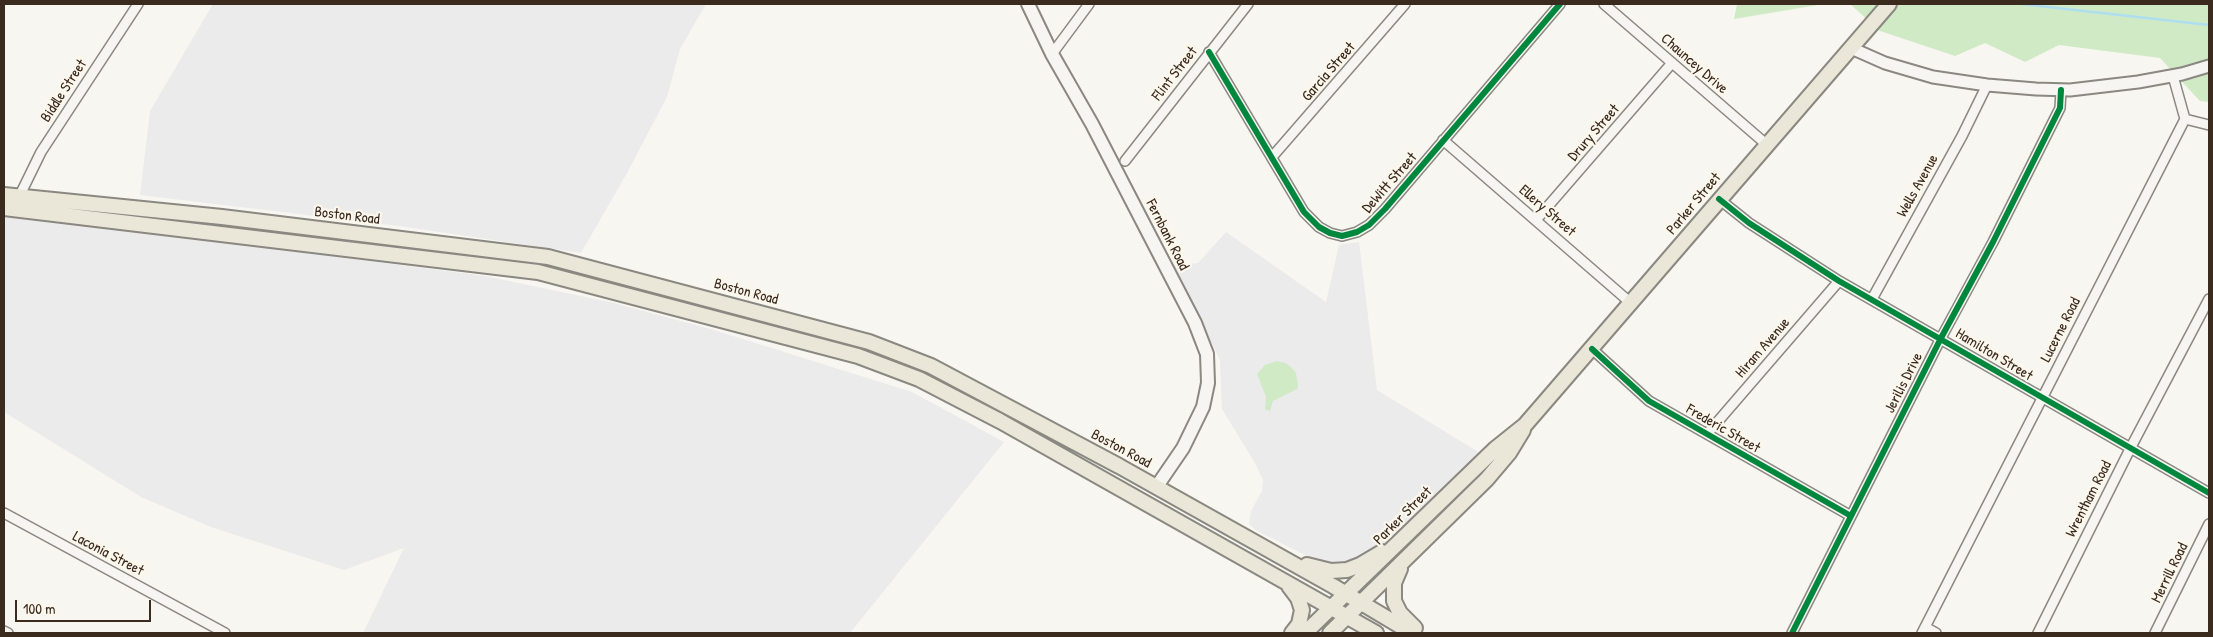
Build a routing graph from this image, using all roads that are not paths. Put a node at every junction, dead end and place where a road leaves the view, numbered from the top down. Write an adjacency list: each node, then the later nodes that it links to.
1 (138, 4): 24 (street, Biddle Street)
2 (1028, 4): 11 (main road, Fernbank Road)
3 (1089, 4): 11 (street)
4 (1248, 4): 10 (street, Flint Street)
5 (1405, 4): 21 (street, Garcia Street)
6 (1560, 4): 19 (street, DeWitt Street)
7 (1604, 4): 12 (street, Chauncey Drive)
8 (1889, 4): 9 (main road, Parker Street)
9 (1851, 48): 15 (street); 20 (main road, Parker Street)
10 (1209, 52): 21 (street, DeWitt Street); 22 (street, Flint Street)
11 (1052, 54): 38 (main road, Fernbank Road)
12 (1672, 63): 20 (street, Chauncey Drive); 27 (street, Drury Street)
13 (2209, 66): 14 (street)
14 (2173, 76): 16 (street); 17 (street)
15 (1987, 86): 16 (street); 29 (street, Wells Avenue)
16 (2061, 90): 32 (street, Jerilis Drive)
17 (2184, 119): 18 (street); 34 (street, Lucerne Road)
18 (2209, 124)
19 (1443, 140): 21 (street, DeWitt Street); 27 (street, Ellery Street)
20 (1766, 144): 25 (main road, Parker Street)
21 (1272, 157)
22 (1125, 161)
23 (4, 195): 24 (main road, Boston Road)
24 (19, 197): 38 (main road, Boston Road)
25 (1720, 199): 28 (street, Hamilton Street); 31 (main road, Parker Street)
26 (4, 208): 46 (main road)
27 (1536, 220): 31 (street, Ellery Street)
28 (1839, 281): 29 (street, Hamilton Street); 36 (street, Hiram Avenue)
29 (1872, 298): 32 (street, Hamilton Street)
30 (2209, 299): 37 (street, Wrentham Road)
31 (1632, 304): 33 (main road, Parker Street)
32 (1941, 338): 34 (street, Hamilton Street); 41 (street, Jerilis Drive)
33 (1592, 349): 35 (main road, Parker Street); 36 (street, Frederic Street)
34 (2042, 398): 37 (street, Hamilton Street); 51 (street, Lucerne Road)
35 (1525, 425): 43 (main road, Parker Street); 45 (main road, Parker Street)
36 (1707, 434): 41 (street, Frederic Street)
37 (2131, 447): 39 (street, Hamilton Street); 63 (street, Wrentham Road)
38 (1157, 486): 44 (main road, Boston Road)
39 (2209, 493)
40 (4, 513): 54 (street, Laconia Street)
41 (1851, 516): 61 (street, Jerilis Drive)
42 (2209, 524): 64 (street, Merrill Road)
43 (1404, 538): 44 (main road); 47 (main road, Parker Street)
44 (1277, 554): 47 (main road, Boston Road)
45 (1411, 555): 48 (main road, Parker Street); 60 (main road)
46 (1283, 581): 49 (main road); 55 (main road)
47 (1347, 594): 48 (main road, Boston Road); 49 (main road, Parker Street)
48 (1362, 603): 50 (main road, Parker Street); 59 (main road, Boston Road)
49 (1332, 609): 50 (main road); 56 (main road, Parker Street)
50 (1348, 617): 57 (main road, Parker Street); 58 (main road)
51 (1924, 630): 62 (street)
52 (4, 631): 53 (street)
53 (8, 633)
54 (225, 633)
55 (1292, 633)
56 (1305, 633)
57 (1330, 633)
58 (1376, 633)
59 (1412, 633)
60 (1421, 633)
61 (1792, 633)
62 (1936, 633)
63 (2038, 633)
64 (2155, 633)

